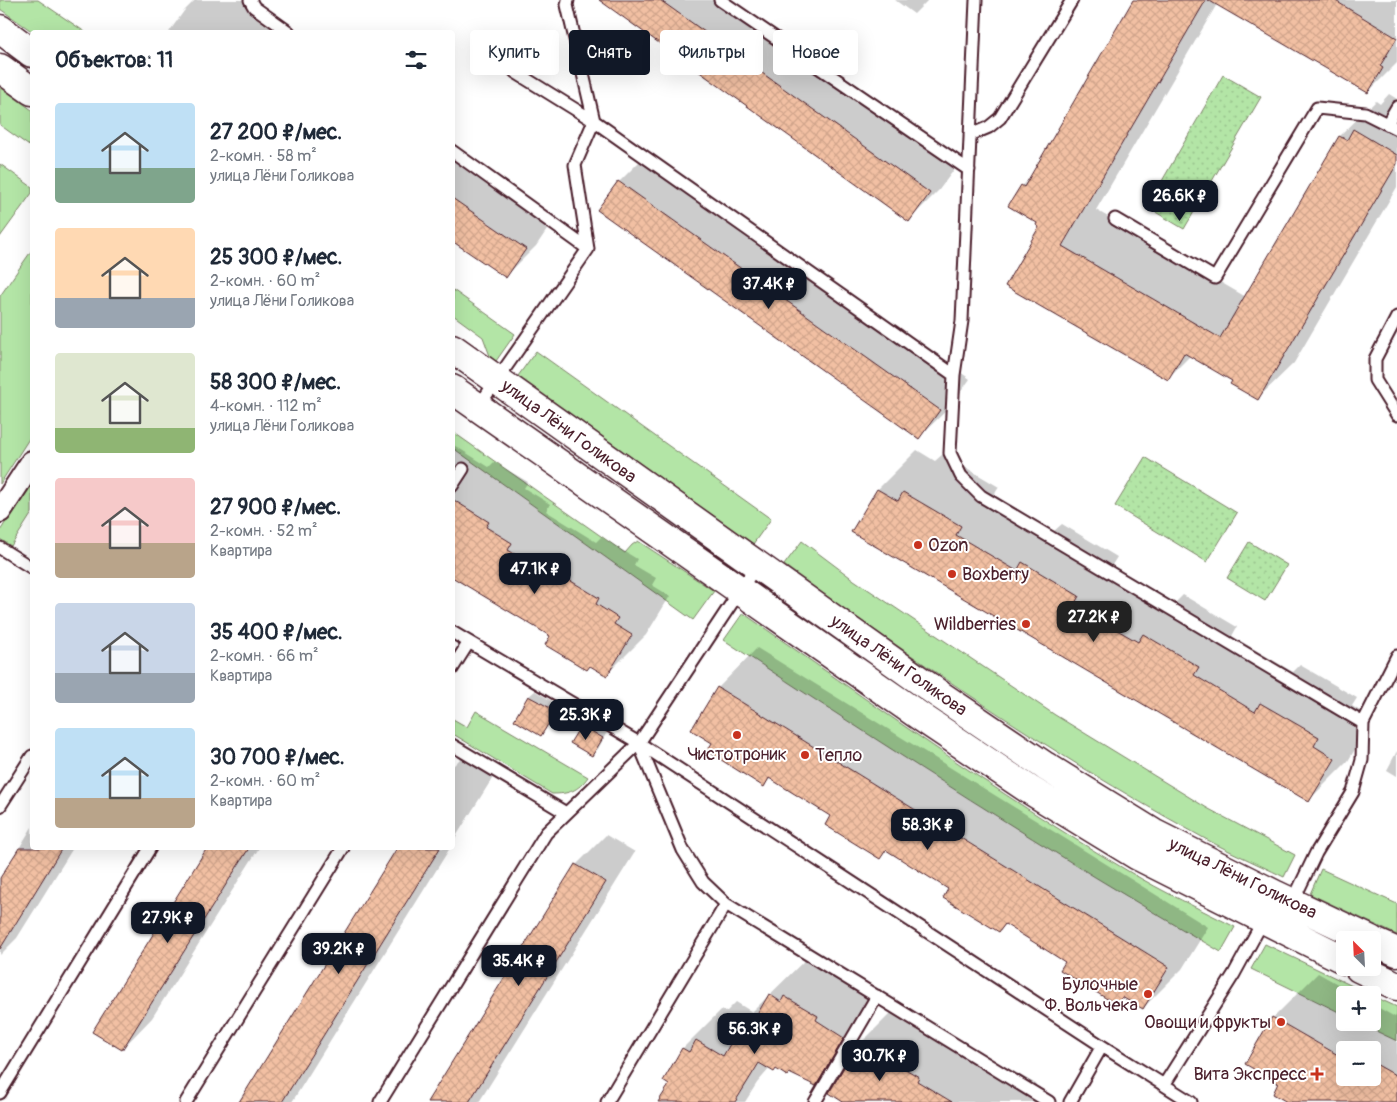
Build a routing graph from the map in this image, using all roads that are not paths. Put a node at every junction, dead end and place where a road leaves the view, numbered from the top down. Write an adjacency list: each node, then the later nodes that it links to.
1 (250, 0): 7 (lane)
2 (568, 0): 13 (lane)
3 (720, 0): 17 (lane)
4 (976, 0): 15 (lane)
5 (1072, 0): 15 (lane)
6 (0, 30): 8 (street)
7 (286, 30)
8 (30, 52)
9 (0, 68): 11 (street)
10 (520, 75): 13 (lane)
11 (30, 90)
12 (1397, 107): 14 (lane)
13 (594, 121): 19 (lane); 22 (lane)
14 (1392, 127): 18 (lane)
15 (970, 135): 17 (lane)
16 (455, 153): 19 (lane)
17 (969, 170): 22 (lane)
18 (1114, 219)
19 (588, 250): 23 (lane)
20 (1397, 317): 26 (lane)
21 (455, 350): 23 (street, улица Лёни Голикова)
22 (954, 375): 39 (lane)
23 (497, 380): 25 (lane); 32 (street, улица Лёни Голикова)
24 (455, 391): 25 (street, улица Лёни Голикова)
25 (478, 407): 34 (street, улица Лёни Голикова)
26 (1397, 415)
27 (30, 465): 30 (street)
28 (463, 469): 29 (lane)
29 (455, 481)
30 (0, 511)
31 (0, 548): 33 (lane)
32 (757, 565): 34 (lane); 48 (street, улица Лёни Голикова)
33 (30, 567)
34 (740, 591): 40 (lane); 48 (street, улица Лёни Голикова)
35 (455, 634): 36 (lane)
36 (469, 642): 38 (lane); 40 (lane)
37 (1397, 656): 39 (lane)
38 (455, 664)
39 (1363, 722): 48 (lane)
40 (639, 743): 44 (lane); 47 (lane); 56 (lane)
41 (455, 747): 44 (lane)
42 (30, 759): 43 (lane)
43 (0, 806)
44 (566, 813): 60 (lane)
45 (149, 850): 58 (lane)
46 (342, 850): 59 (lane)
47 (726, 904): 55 (lane); 61 (lane)
48 (1278, 911): 49 (street, улица Лёни Голикова); 52 (street, улица Лёни Голикова); 57 (lane)
49 (1343, 931)
50 (1381, 944): 51 (street, улица Лёни Голикова)
51 (1397, 952)
52 (1336, 953)
53 (1376, 976): 54 (street)
54 (1397, 986)
55 (877, 996): 62 (lane); 63 (lane)
56 (1102, 1046): 57 (lane); 64 (lane)
57 (1164, 1085): 65 (lane)
58 (0, 1093)
59 (186, 1102)
60 (380, 1102)
61 (607, 1102)
62 (815, 1102)
63 (1050, 1102)
64 (1070, 1102)
65 (1191, 1102)

